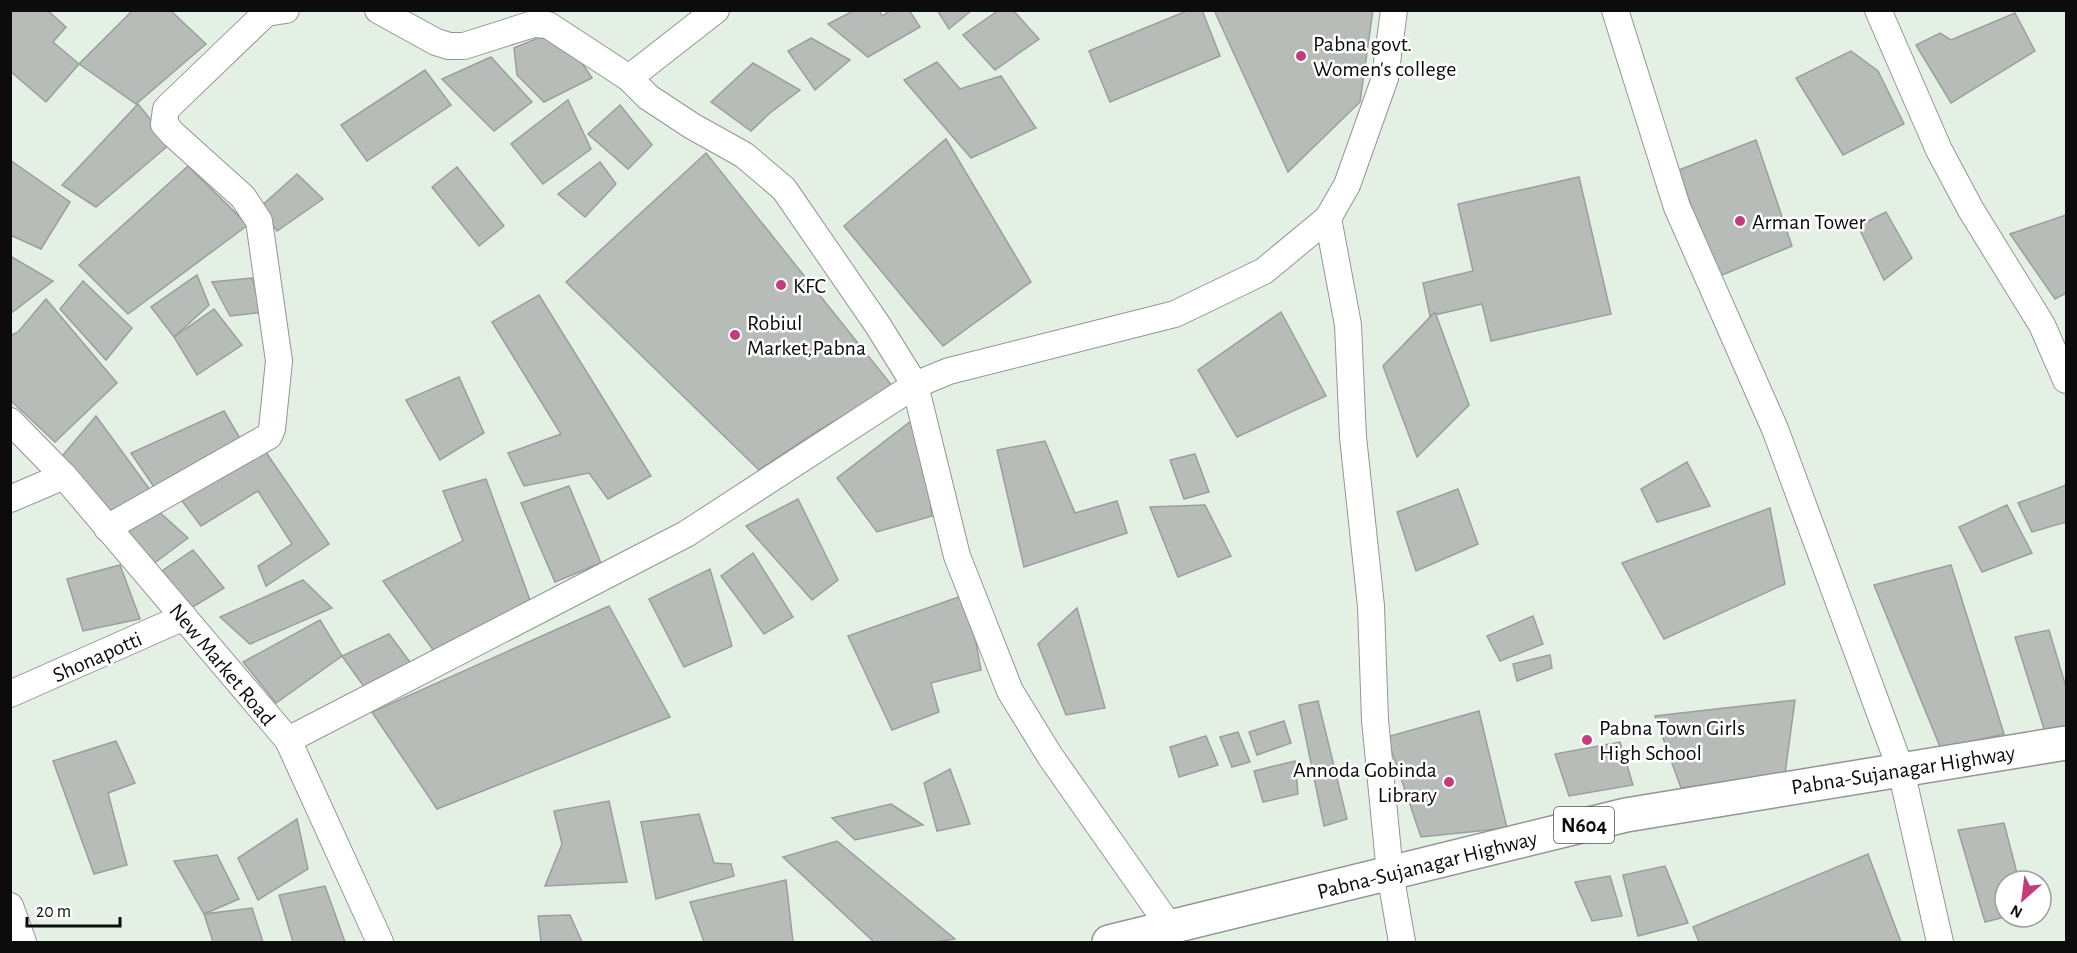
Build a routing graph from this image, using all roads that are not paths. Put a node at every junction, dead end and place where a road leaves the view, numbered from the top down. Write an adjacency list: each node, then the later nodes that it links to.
1 (378, 10): 7 (street)
2 (716, 10): 7 (street)
3 (1394, 10): 8 (street)
4 (1616, 10): 19 (street)
5 (1878, 10): 9 (street)
6 (272, 11): 14 (street)
7 (629, 78): 10 (street)
8 (1328, 218): 10 (street); 20 (street)
9 (2067, 380)
10 (915, 385): 17 (street); 22 (street)
11 (10, 421): 12 (street, New Market Road)
12 (64, 476): 13 (street); 14 (street, New Market Road)
13 (10, 499)
14 (107, 528): 15 (street, New Market Road)
15 (184, 617): 16 (street, Shonapotti); 17 (street, New Market Road)
16 (10, 694)
17 (288, 740): 24 (street, New Market Road)
18 (2067, 743): 19 (highway, Pabna-Sujanagar Highway / N604)
19 (1901, 770): 20 (highway, Pabna-Sujanagar Highway / N604); 27 (street)
20 (1390, 873): 22 (highway, Pabna-Sujanagar Highway / N604); 26 (street)
21 (10, 906): 23 (street)
22 (1176, 932): 25 (highway, Pabna-Sujanagar Highway / N604)
23 (23, 942)
24 (380, 942)
25 (1109, 942)
26 (1402, 942)
27 (1940, 942)

